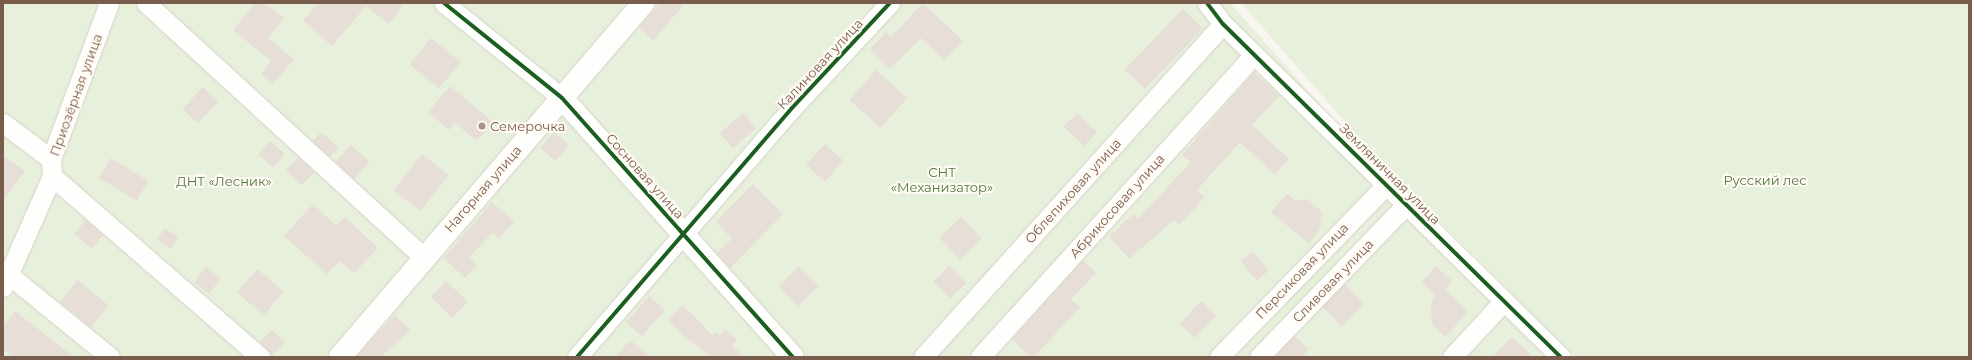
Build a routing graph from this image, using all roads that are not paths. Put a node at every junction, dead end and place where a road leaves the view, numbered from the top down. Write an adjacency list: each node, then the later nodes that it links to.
1 (109, 3): 11 (street, Приозёрная улица)
2 (146, 3): 15 (street)
3 (444, 3): 9 (street)
4 (890, 3): 14 (street, Калиновая улица)
5 (1207, 3): 7 (street, Земляничная улица)
6 (634, 6): 9 (street, Нагорная улица)
7 (1223, 24): 8 (street, Земляничная улица); 23 (street, Облепиховая улица)
8 (1254, 55): 12 (street, Земляничная улица); 24 (street, Абрикосовая улица)
9 (562, 98): 14 (street, Сосновая улица); 15 (street, Нагорная улица)
10 (3, 124): 11 (street)
11 (52, 167): 16 (street, Приозёрная улица); 19 (street)
12 (1386, 185): 13 (street, Земляничная улица); 25 (street, Персиковая улица)
13 (1406, 205): 17 (street, Земляничная улица); 26 (street, Сливовая улица)
14 (685, 235): 21 (street, Калиновая улица); 22 (street, Сосновая улица)
15 (424, 258): 20 (street, Нагорная улица)
16 (5, 277): 18 (street, Приозёрная улица)
17 (1504, 301): 27 (street); 28 (street, Земляничная улица)
18 (110, 357)
19 (260, 357)
20 (340, 357)
21 (577, 357)
22 (793, 357)
23 (923, 357)
24 (980, 357)
25 (1219, 357)
26 (1259, 357)
27 (1452, 357)
28 (1561, 357)

